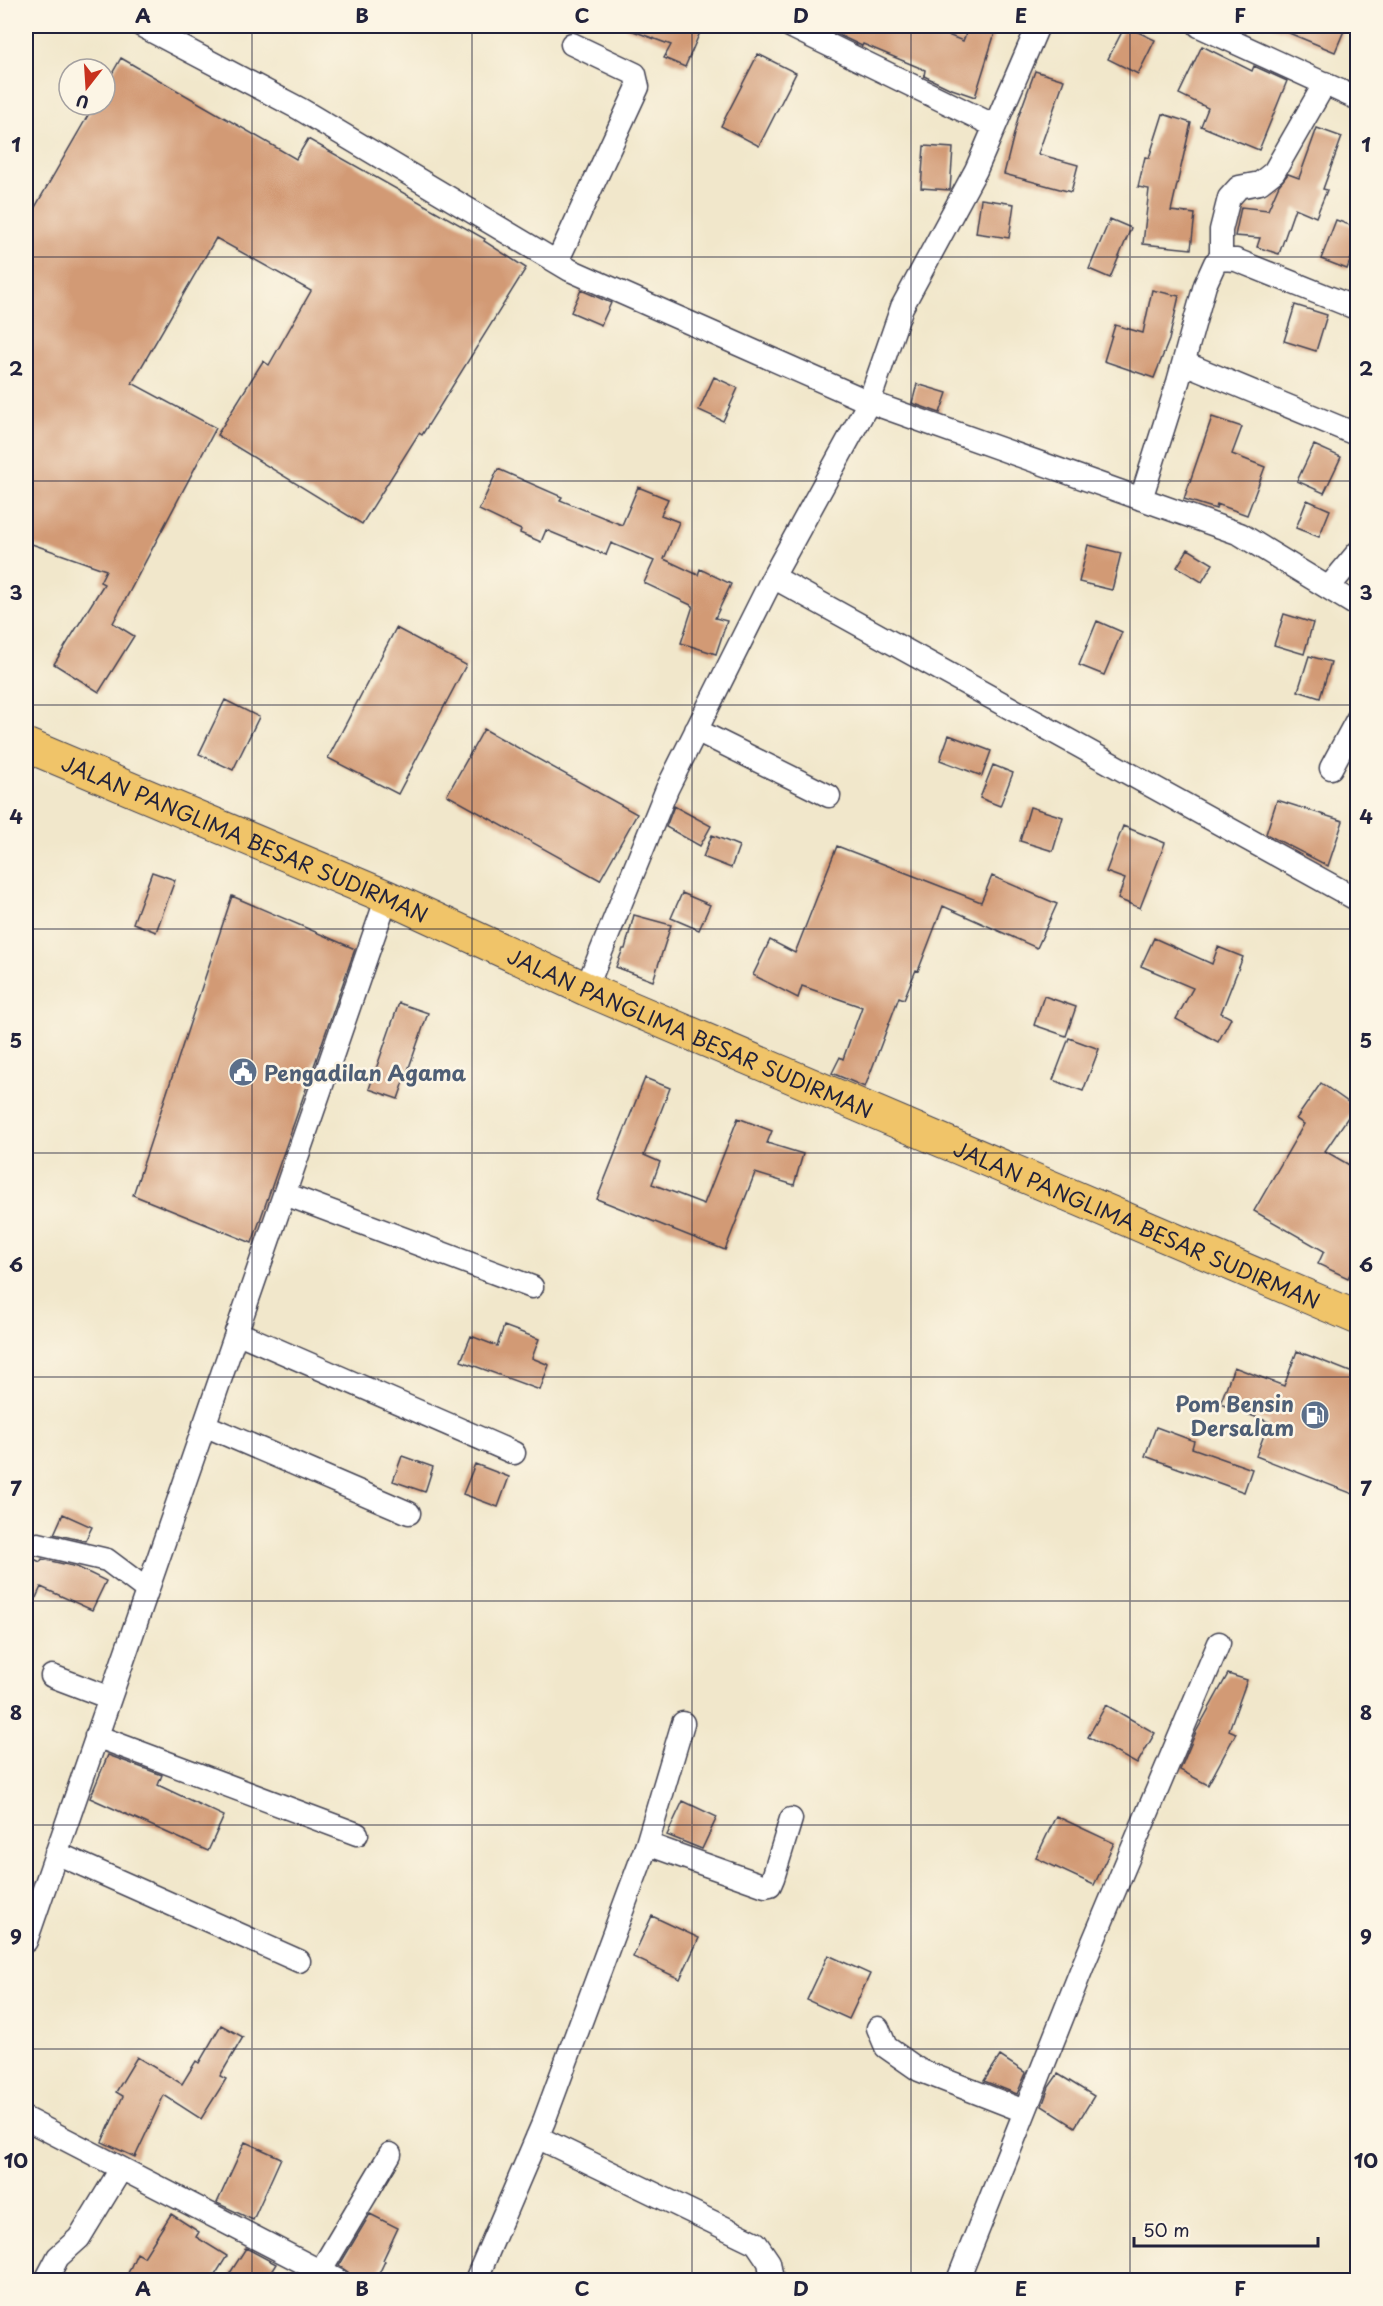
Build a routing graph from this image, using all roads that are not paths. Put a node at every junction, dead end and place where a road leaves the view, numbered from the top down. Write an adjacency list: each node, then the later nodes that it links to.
1 (142, 26): 10 (street)
2 (790, 26): 8 (street)
3 (1038, 26): 8 (street)
4 (1199, 26): 6 (street)
5 (572, 44): 10 (street)
6 (1325, 83): 7 (street); 9 (street)
7 (1358, 99)
8 (995, 126): 13 (street)
9 (1221, 259): 11 (street); 12 (street)
10 (557, 262): 13 (street)
11 (1358, 309)
12 (1184, 363): 14 (street); 15 (street)
13 (869, 402): 15 (street); 17 (street)
14 (1358, 435)
15 (1140, 499): 18 (street)
16 (1358, 552): 18 (street)
17 (773, 577): 21 (street); 26 (street)
18 (1329, 587): 19 (street)
19 (1358, 606)
20 (1358, 718): 23 (street)
21 (696, 730): 24 (street); 27 (street)
22 (26, 746): 25 (main road, JALAN PANGLIMA BESAR SUDIRMAN)
23 (1331, 768)
24 (828, 796)
25 (387, 897): 27 (main road, JALAN PANGLIMA BESAR SUDIRMAN); 28 (street)
26 (1358, 900)
27 (586, 989): 30 (main road, JALAN PANGLIMA BESAR SUDIRMAN)
28 (285, 1194): 29 (street); 31 (street)
29 (532, 1287)
30 (1358, 1318)
31 (236, 1332): 32 (street); 33 (street)
32 (204, 1425): 34 (street); 36 (street)
33 (514, 1453)
34 (409, 1513)
35 (38, 1544): 36 (street)
36 (147, 1590): 39 (street)
37 (1219, 1643): 49 (street)
38 (52, 1676): 39 (street)
39 (110, 1698): 41 (street)
40 (683, 1723): 44 (street)
41 (96, 1736): 43 (street); 45 (street)
42 (791, 1819): 44 (street)
43 (357, 1834)
44 (647, 1844): 51 (street)
45 (56, 1853): 46 (street); 47 (street)
46 (26, 1941)
47 (299, 1961)
48 (878, 2028): 49 (street)
49 (1024, 2111): 58 (street)
50 (26, 2119): 53 (street)
51 (537, 2137): 56 (street); 57 (street)
52 (390, 2154): 54 (street)
53 (122, 2169): 54 (street); 55 (street)
54 (328, 2276)
55 (46, 2280)
56 (476, 2280)
57 (772, 2280)
58 (958, 2280)

